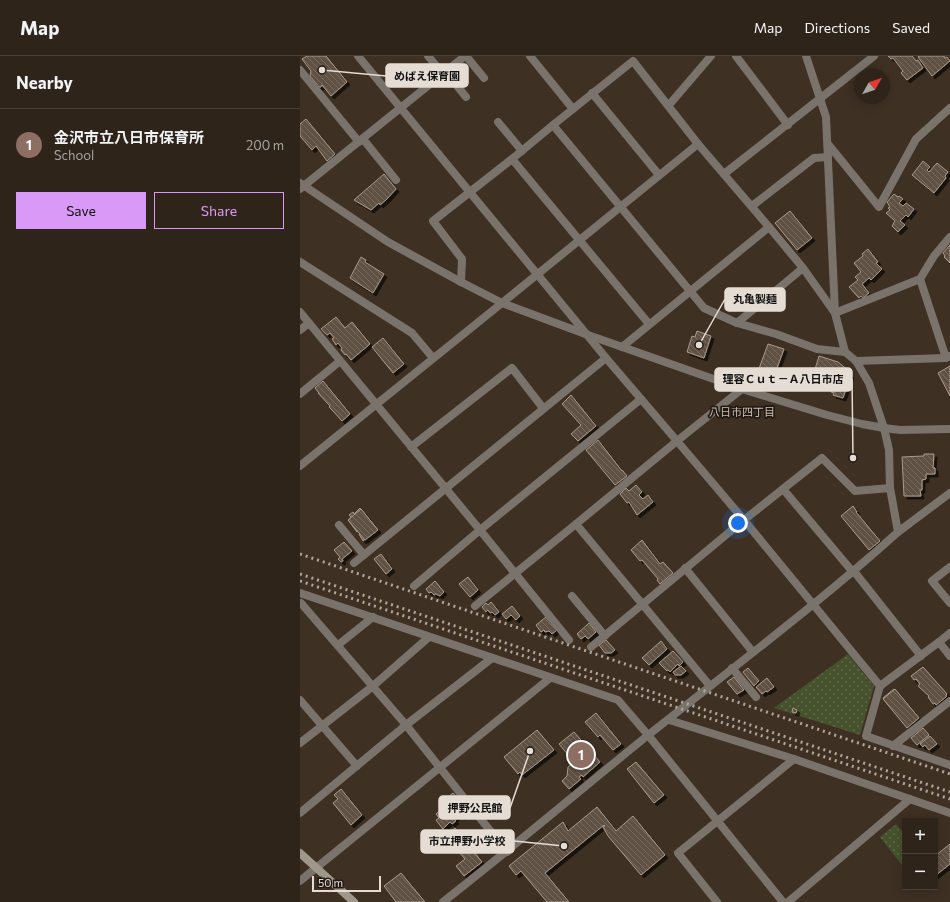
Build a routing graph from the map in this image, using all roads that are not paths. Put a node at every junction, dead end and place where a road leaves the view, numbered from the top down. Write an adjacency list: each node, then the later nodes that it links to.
1 (358, 56): 17 (street)
2 (428, 56): 11 (street)
3 (465, 56): 11 (street); 12 (street)
4 (530, 56): 19 (street)
5 (711, 56): 16 (street)
6 (736, 56): 22 (street)
7 (806, 56): 15 (street)
8 (874, 56): 15 (street)
9 (636, 58): 13 (street); 16 (street)
10 (300, 70): 23 (street)
11 (444, 73): 14 (street); 17 (street)
12 (484, 78)
13 (592, 93): 19 (street); 30 (street)
14 (466, 97)
15 (820, 98): 22 (street); 25 (street)
16 (669, 105): 24 (street)
17 (401, 108): 23 (street); 33 (street)
18 (950, 108): 25 (street)
19 (573, 109): 21 (street)
20 (498, 122): 26 (street)
21 (553, 125): 26 (street); 35 (street)
22 (788, 125): 29 (street)
23 (361, 140): 31 (street); 32 (street)
24 (698, 144): 29 (street); 30 (street)
25 (828, 144): 27 (street)
26 (522, 151): 28 (street)
27 (828, 157): 34 (street); 47 (street)
28 (512, 159): 33 (street); 38 (street)
29 (724, 174): 34 (street)
30 (659, 175): 35 (street)
31 (396, 180)
32 (301, 186): 43 (street)
33 (470, 192): 41 (street); 43 (street)
34 (752, 206): 36 (street)
35 (621, 207): 38 (street); 44 (street)
36 (769, 227): 40 (street); 44 (street)
37 (950, 237): 42 (street)
38 (579, 241): 41 (street); 50 (street)
39 (300, 262): 56 (street)
40 (803, 268): 47 (street); 49 (street)
41 (537, 274): 45 (street); 52 (street)
42 (920, 279): 47 (street); 55 (street)
43 (461, 282): 45 (street)
44 (690, 292): 49 (street); 50 (street)
45 (502, 303): 52 (street); 56 (street)
46 (300, 312): 48 (street)
47 (835, 313): 54 (street)
48 (309, 323): 51 (street); 58 (street)
49 (737, 323): 54 (street)
50 (649, 324): 53 (street)
51 (300, 330)
52 (588, 335): 53 (street); 57 (street)
53 (622, 347): 60 (street)
54 (846, 352): 59 (street)
55 (948, 357): 59 (street)
56 (433, 358): 63 (street)
57 (606, 358): 62 (street); 64 (street)
58 (340, 361): 61 (street); 63 (street)
59 (856, 361): 65 (street)
60 (742, 389): 65 (street); 67 (street)
61 (300, 394)
62 (641, 399): 67 (street); 77 (street)
63 (376, 405): 68 (street); 69 (street)
64 (543, 408): 68 (street); 70 (street)
65 (884, 428): 66 (street); 71 (street)
66 (950, 430)
67 (677, 441): 74 (street); 75 (street)
68 (411, 448): 70 (street)
69 (300, 466)
70 (446, 488): 77 (street); 79 (street)
71 (890, 488): 72 (street); 78 (street)
72 (783, 489): 74 (street); 83 (street)
73 (950, 492): 78 (street)
74 (744, 520): 82 (street); 91 (street)
75 (576, 524): 84 (street); 90 (street)
76 (339, 525): 79 (street)
77 (480, 530): 84 (street); 85 (street)
78 (898, 532): 83 (street)
79 (364, 555): 80 (street)
80 (354, 563)
81 (950, 567): 88 (street)
82 (686, 568): 90 (street); 101 (street)
83 (852, 571): 91 (street); 102 (street)
84 (515, 573): 92 (street); 97 (street)
85 (414, 586)
86 (304, 595): 89 (street); 93 (street)
87 (572, 596): 95 (street)
88 (950, 603)
89 (301, 604): 99 (street)
90 (642, 604): 95 (street); 108 (street)
91 (813, 604): 101 (street); 109 (street)
92 (475, 606)
93 (373, 617): 96 (street); 99 (street)
94 (950, 633): 98 (street)
95 (604, 636): 100 (street)
96 (429, 637): 104 (street); 107 (street)
97 (569, 640)
98 (939, 642): 102 (street); 103 (street)
99 (338, 645): 107 (street)
100 (591, 647)
101 (752, 651): 105 (street)
102 (921, 656): 109 (street)
103 (950, 656)
104 (492, 658): 106 (street); 115 (street)
105 (732, 668): 108 (street); 110 (street)
106 (550, 678): 116 (street); 122 (street)
107 (373, 686): 114 (street); 115 (street)
108 (710, 686): 113 (street)
109 (880, 686): 118 (street)
110 (756, 697)
111 (300, 700): 114 (street)
112 (950, 701): 118 (street)
113 (669, 720): 116 (street); 119 (street)
114 (322, 725): 117 (street); 121 (street)
115 (406, 725): 121 (street); 122 (street)
116 (648, 735): 126 (street); 127 (street)
117 (300, 742)
118 (893, 746): 120 (street)
119 (794, 759): 123 (street); 126 (street)
120 (950, 765)
121 (357, 766): 124 (street)
122 (440, 768): 127 (street); 129 (street)
123 (910, 799): 125 (street); 135 (street)
124 (300, 813)
125 (950, 813)
126 (718, 821): 133 (street); 134 (street)
127 (506, 852): 132 (street)
128 (300, 853): 129 (main road)
129 (317, 867): 130 (street); 131 (main road)
130 (300, 881)
131 (354, 902)
132 (443, 902)
133 (717, 902)
134 (783, 902)
135 (788, 902)

